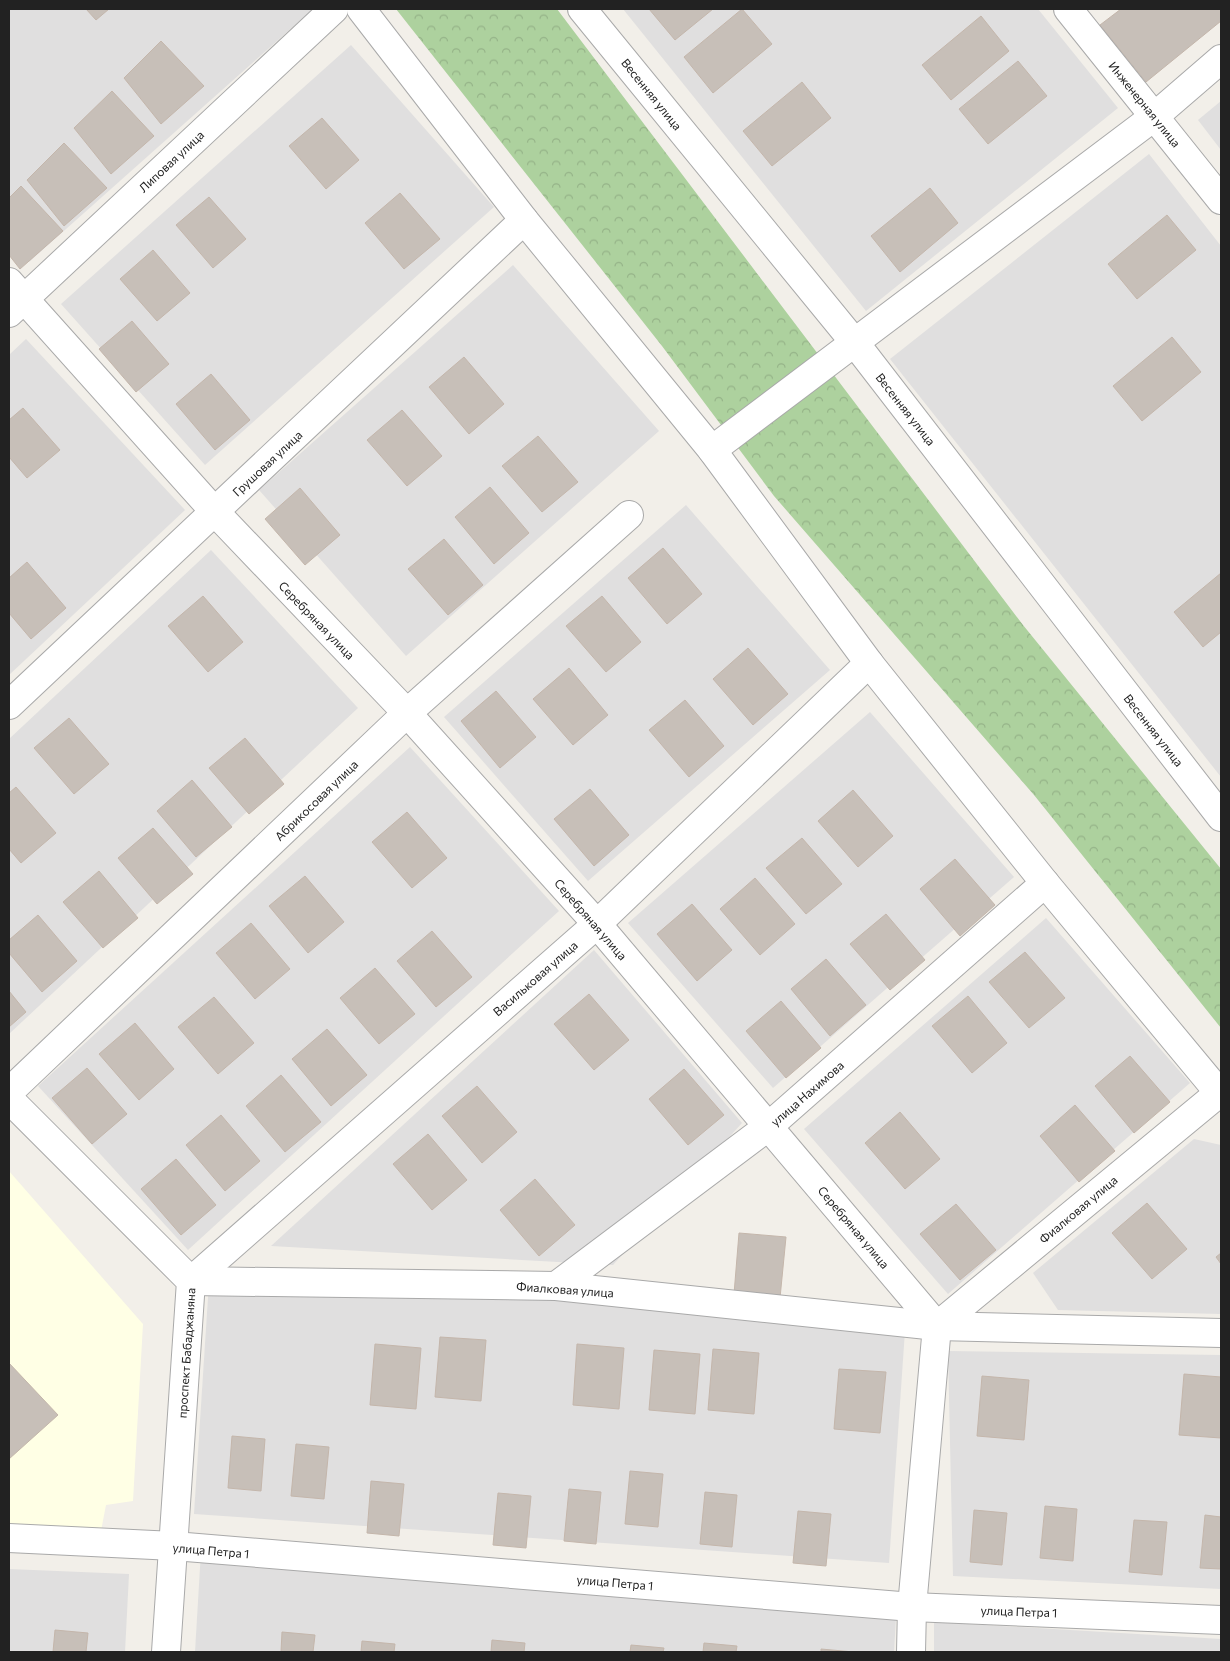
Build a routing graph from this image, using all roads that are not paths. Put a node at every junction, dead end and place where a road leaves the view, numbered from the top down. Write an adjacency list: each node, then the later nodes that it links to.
1 (334, 9): 9 (street, Липовая улица)
2 (361, 9): 8 (street)
3 (582, 9): 10 (street, Весенняя улица)
4 (1068, 9): 6 (street, Инженерная улица)
5 (1221, 59): 6 (street)
6 (1155, 116): 7 (street, Инженерная улица); 10 (street)
7 (1221, 200)
8 (524, 220): 11 (street); 12 (street, Грушовая улица)
9 (14, 298): 12 (street, Серебряная улица)
10 (855, 343): 11 (street); 17 (street, Весенняя улица)
11 (712, 450): 14 (street)
12 (215, 512): 15 (street, Грушовая улица); 16 (street, Серебряная улица)
13 (629, 515): 16 (street, Абрикосовая улица)
14 (869, 663): 18 (street); 19 (street, Васильковая улица)
15 (9, 705)
16 (407, 713): 19 (street, Серебряная улица); 20 (street, Абрикосовая улица)
17 (1221, 817)
18 (1045, 883): 21 (street); 23 (street, улица Нахимова)
19 (597, 924): 23 (street, Серебряная улица); 24 (street, Васильковая улица)
20 (9, 1092)
21 (1220, 1094): 26 (street, Фиалковая улица)
22 (9, 1099): 24 (street, проспект Бабаджаняна)
23 (769, 1126): 25 (street, улица Нахимова); 26 (street, Серебряная улица)
24 (191, 1281): 25 (street, Фиалковая улица); 29 (street, проспект Бабаджаняна)
25 (556, 1286): 26 (street, Фиалковая улица)
26 (938, 1326): 27 (street, Фиалковая улица); 30 (street)
27 (1221, 1333)
28 (9, 1538): 29 (street, улица Петра 1)
29 (174, 1546): 30 (street, улица Петра 1); 32 (street, проспект Бабаджаняна)
30 (912, 1607): 31 (street, улица Петра 1); 33 (street)
31 (1221, 1620)
32 (166, 1652)
33 (911, 1652)

